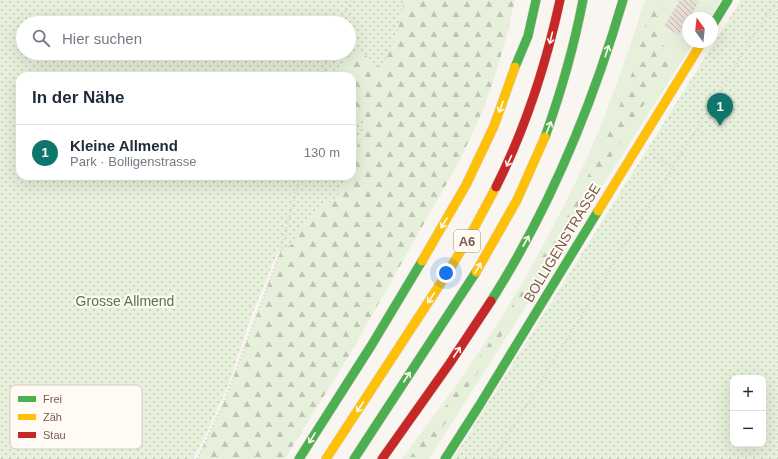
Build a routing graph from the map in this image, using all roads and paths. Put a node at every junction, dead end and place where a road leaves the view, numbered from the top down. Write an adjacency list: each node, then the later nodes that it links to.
1 (352, 0): 8 (path)
2 (536, 0): 13 (main road)
3 (560, 0): 20 (main road, A6, one-way to 20)
4 (584, 0): 21 (main road, A6, one-way to 4)
5 (623, 0): 22 (main road, one-way to 5)
6 (728, 0): 9 (main road)
7 (776, 0): 16 (path)
8 (343, 16)
9 (718, 16)
10 (518, 34): 13 (main road)
11 (698, 48): 15 (main road, BOLLIGENSTRASSE)
12 (326, 60): 14 (path)
13 (514, 70): 19 (main road, one-way to 19)
14 (323, 72)
15 (638, 146): 16 (path); 23 (main road, BOLLIGENSTRASSE)
16 (674, 167): 24 (path)
17 (299, 180): 18 (path)
18 (197, 459)
19 (299, 459)
20 (326, 459)
21 (354, 459)
22 (382, 459)
23 (445, 459)
24 (494, 459)

